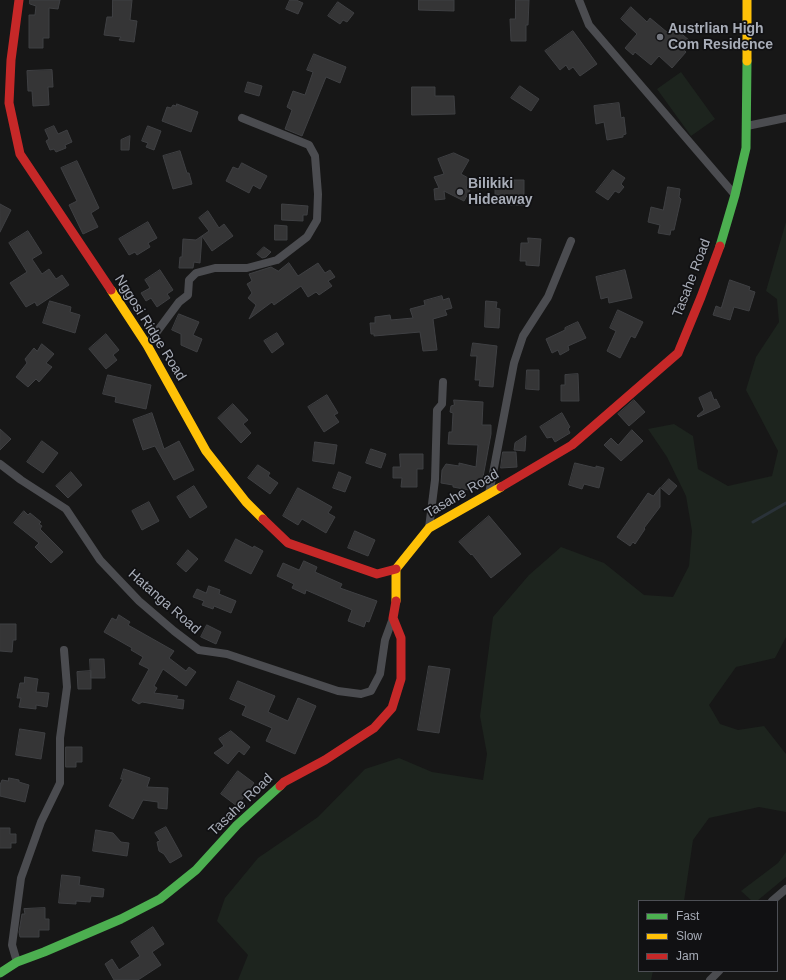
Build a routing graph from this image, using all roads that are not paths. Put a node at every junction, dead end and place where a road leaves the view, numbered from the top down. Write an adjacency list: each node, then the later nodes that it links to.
1 (18, 0): 9 (street, Nggosi Ridge Road)
2 (579, 0): 7 (street)
3 (747, 0): 6 (street, Tasahe Road)
4 (242, 118): 9 (street)
5 (786, 118): 6 (street)
6 (747, 126): 7 (street, Tasahe Road)
7 (735, 195): 12 (street, Tasahe Road)
8 (571, 241): 12 (street)
9 (147, 346): 14 (street, Nggosi Ridge Road)
10 (443, 382): 13 (street)
11 (0, 464): 15 (street, Hatanga Road)
12 (489, 494): 13 (street, Tasahe Road)
13 (429, 528): 14 (street, Tasahe Road)
14 (396, 568): 15 (street)
15 (392, 618): 19 (street, Tasahe Road)
16 (64, 650): 19 (street)
17 (786, 889): 18 (street)
18 (773, 900)
19 (17, 962): 21 (street, Tasahe Road)
20 (718, 972): 22 (street)
21 (0, 973)
22 (710, 980)

